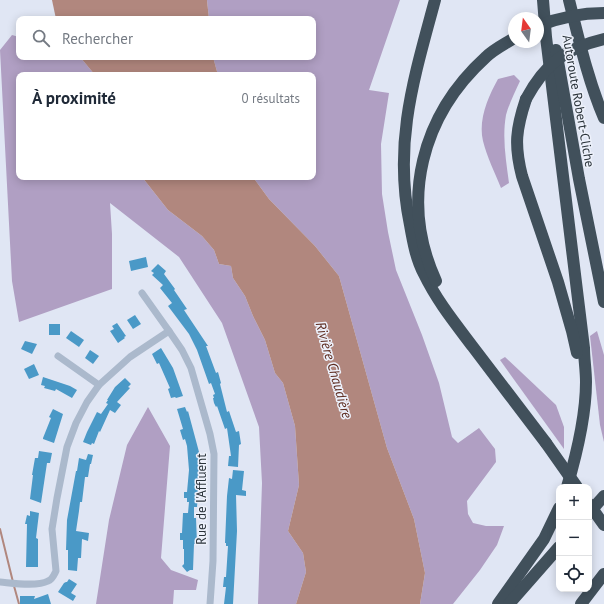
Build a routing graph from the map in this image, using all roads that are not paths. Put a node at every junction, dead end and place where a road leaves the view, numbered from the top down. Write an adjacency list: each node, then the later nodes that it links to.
1 (435, 0): 15 (highway)
2 (543, 0): 16 (highway)
3 (547, 0): 11 (highway, Autoroute Robert-Cliche)
4 (569, 0): 9 (highway)
5 (604, 12): 6 (highway, bridge)
6 (544, 24)
7 (604, 39): 16 (highway, bridge)
8 (508, 42): 15 (highway)
9 (604, 118)
10 (142, 293): 12 (street, Rue de l'Affluent)
11 (604, 302)
12 (169, 330): 14 (street); 27 (street, Rue de l'Affluent)
13 (58, 356): 14 (street)
14 (99, 385): 26 (street)
15 (530, 421): 18 (highway, bridge)
16 (580, 437): 17 (highway)
17 (568, 484)
18 (575, 484)
19 (604, 496): 21 (highway)
20 (592, 508): 23 (highway, bridge)
21 (592, 510)
22 (556, 514): 28 (highway)
23 (604, 525)
24 (556, 550): 29 (highway)
25 (604, 574): 30 (highway)
26 (0, 582)
27 (210, 604)
28 (498, 604)
29 (509, 604)
30 (581, 604)

